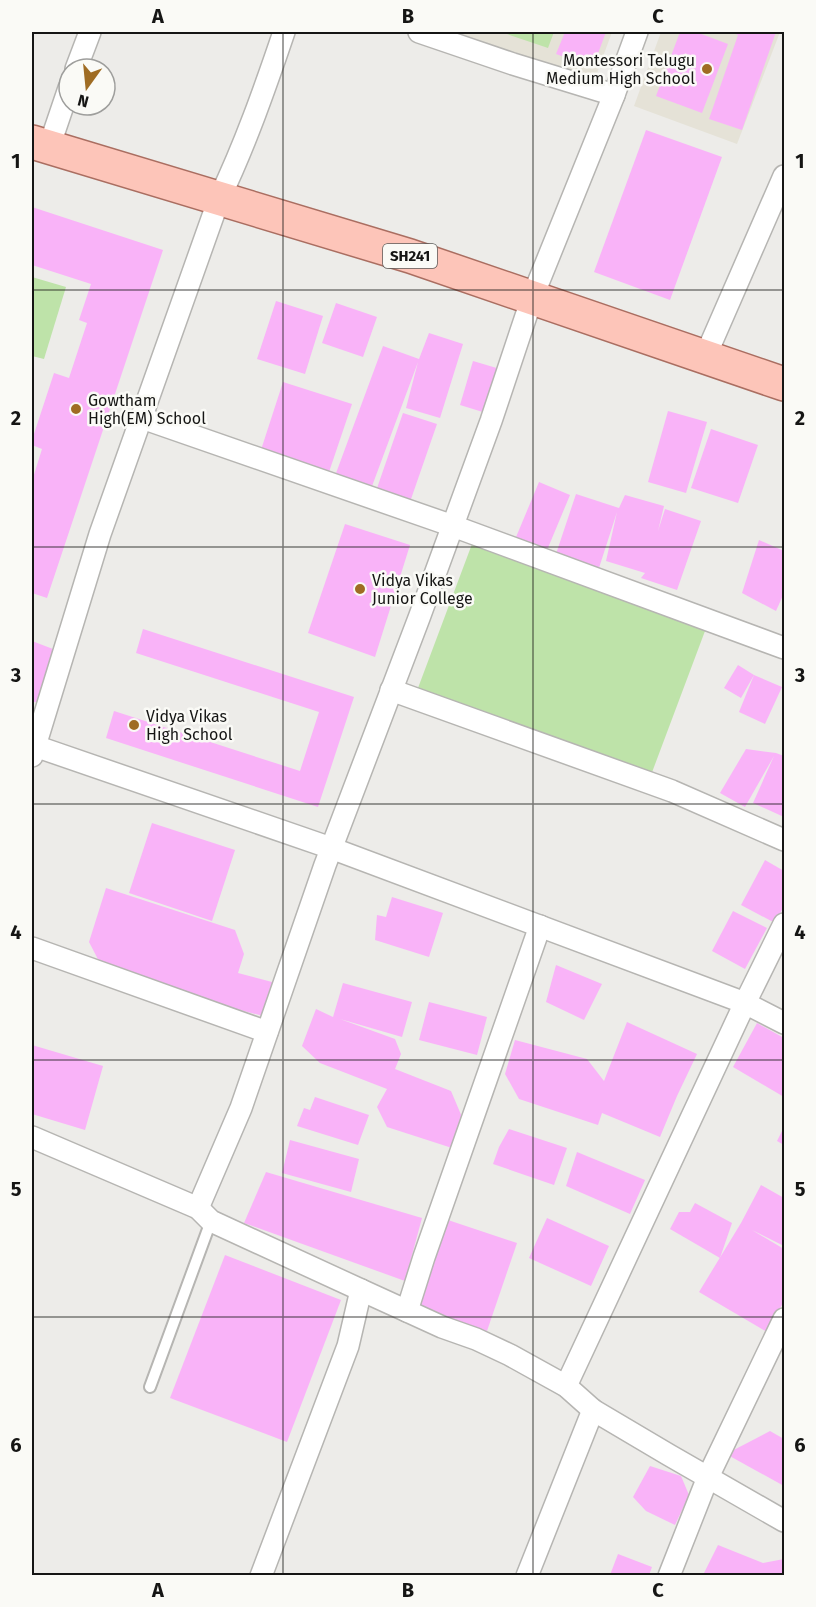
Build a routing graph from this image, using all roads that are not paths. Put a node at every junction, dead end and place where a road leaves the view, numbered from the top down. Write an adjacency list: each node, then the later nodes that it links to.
1 (90, 32): 5 (street)
2 (284, 32): 10 (street)
3 (419, 32): 6 (street)
4 (637, 32): 6 (street)
5 (81, 57)
6 (614, 95): 11 (street)
7 (57, 112): 8 (street)
8 (40, 145): 10 (main road, SH241)
9 (784, 176): 12 (street)
10 (219, 199): 11 (main road, SH241); 14 (street)
11 (532, 298): 12 (main road, SH241); 15 (street)
12 (705, 357): 13 (main road, SH241)
13 (784, 384)
14 (142, 418): 15 (street); 18 (street)
15 (453, 526): 16 (street); 17 (street)
16 (784, 648)
17 (392, 690): 19 (street); 20 (street)
18 (33, 751): 20 (street)
19 (784, 840)
20 (331, 848): 22 (street); 26 (street)
21 (784, 924): 24 (street)
22 (540, 926): 24 (street); 30 (street)
23 (32, 948): 26 (street)
24 (744, 1003): 25 (street); 32 (street)
25 (784, 1023)
26 (267, 1032): 28 (street)
27 (32, 1137): 28 (street)
28 (205, 1214): 29 (street); 33 (lane)
29 (361, 1290): 30 (street); 37 (street)
30 (407, 1311): 32 (street)
31 (784, 1319): 35 (street)
32 (566, 1386): 34 (street)
33 (150, 1387)
34 (593, 1410): 35 (street); 38 (street)
35 (708, 1477): 36 (street); 39 (street)
36 (784, 1521)
37 (261, 1575)
38 (527, 1575)
39 (669, 1575)

